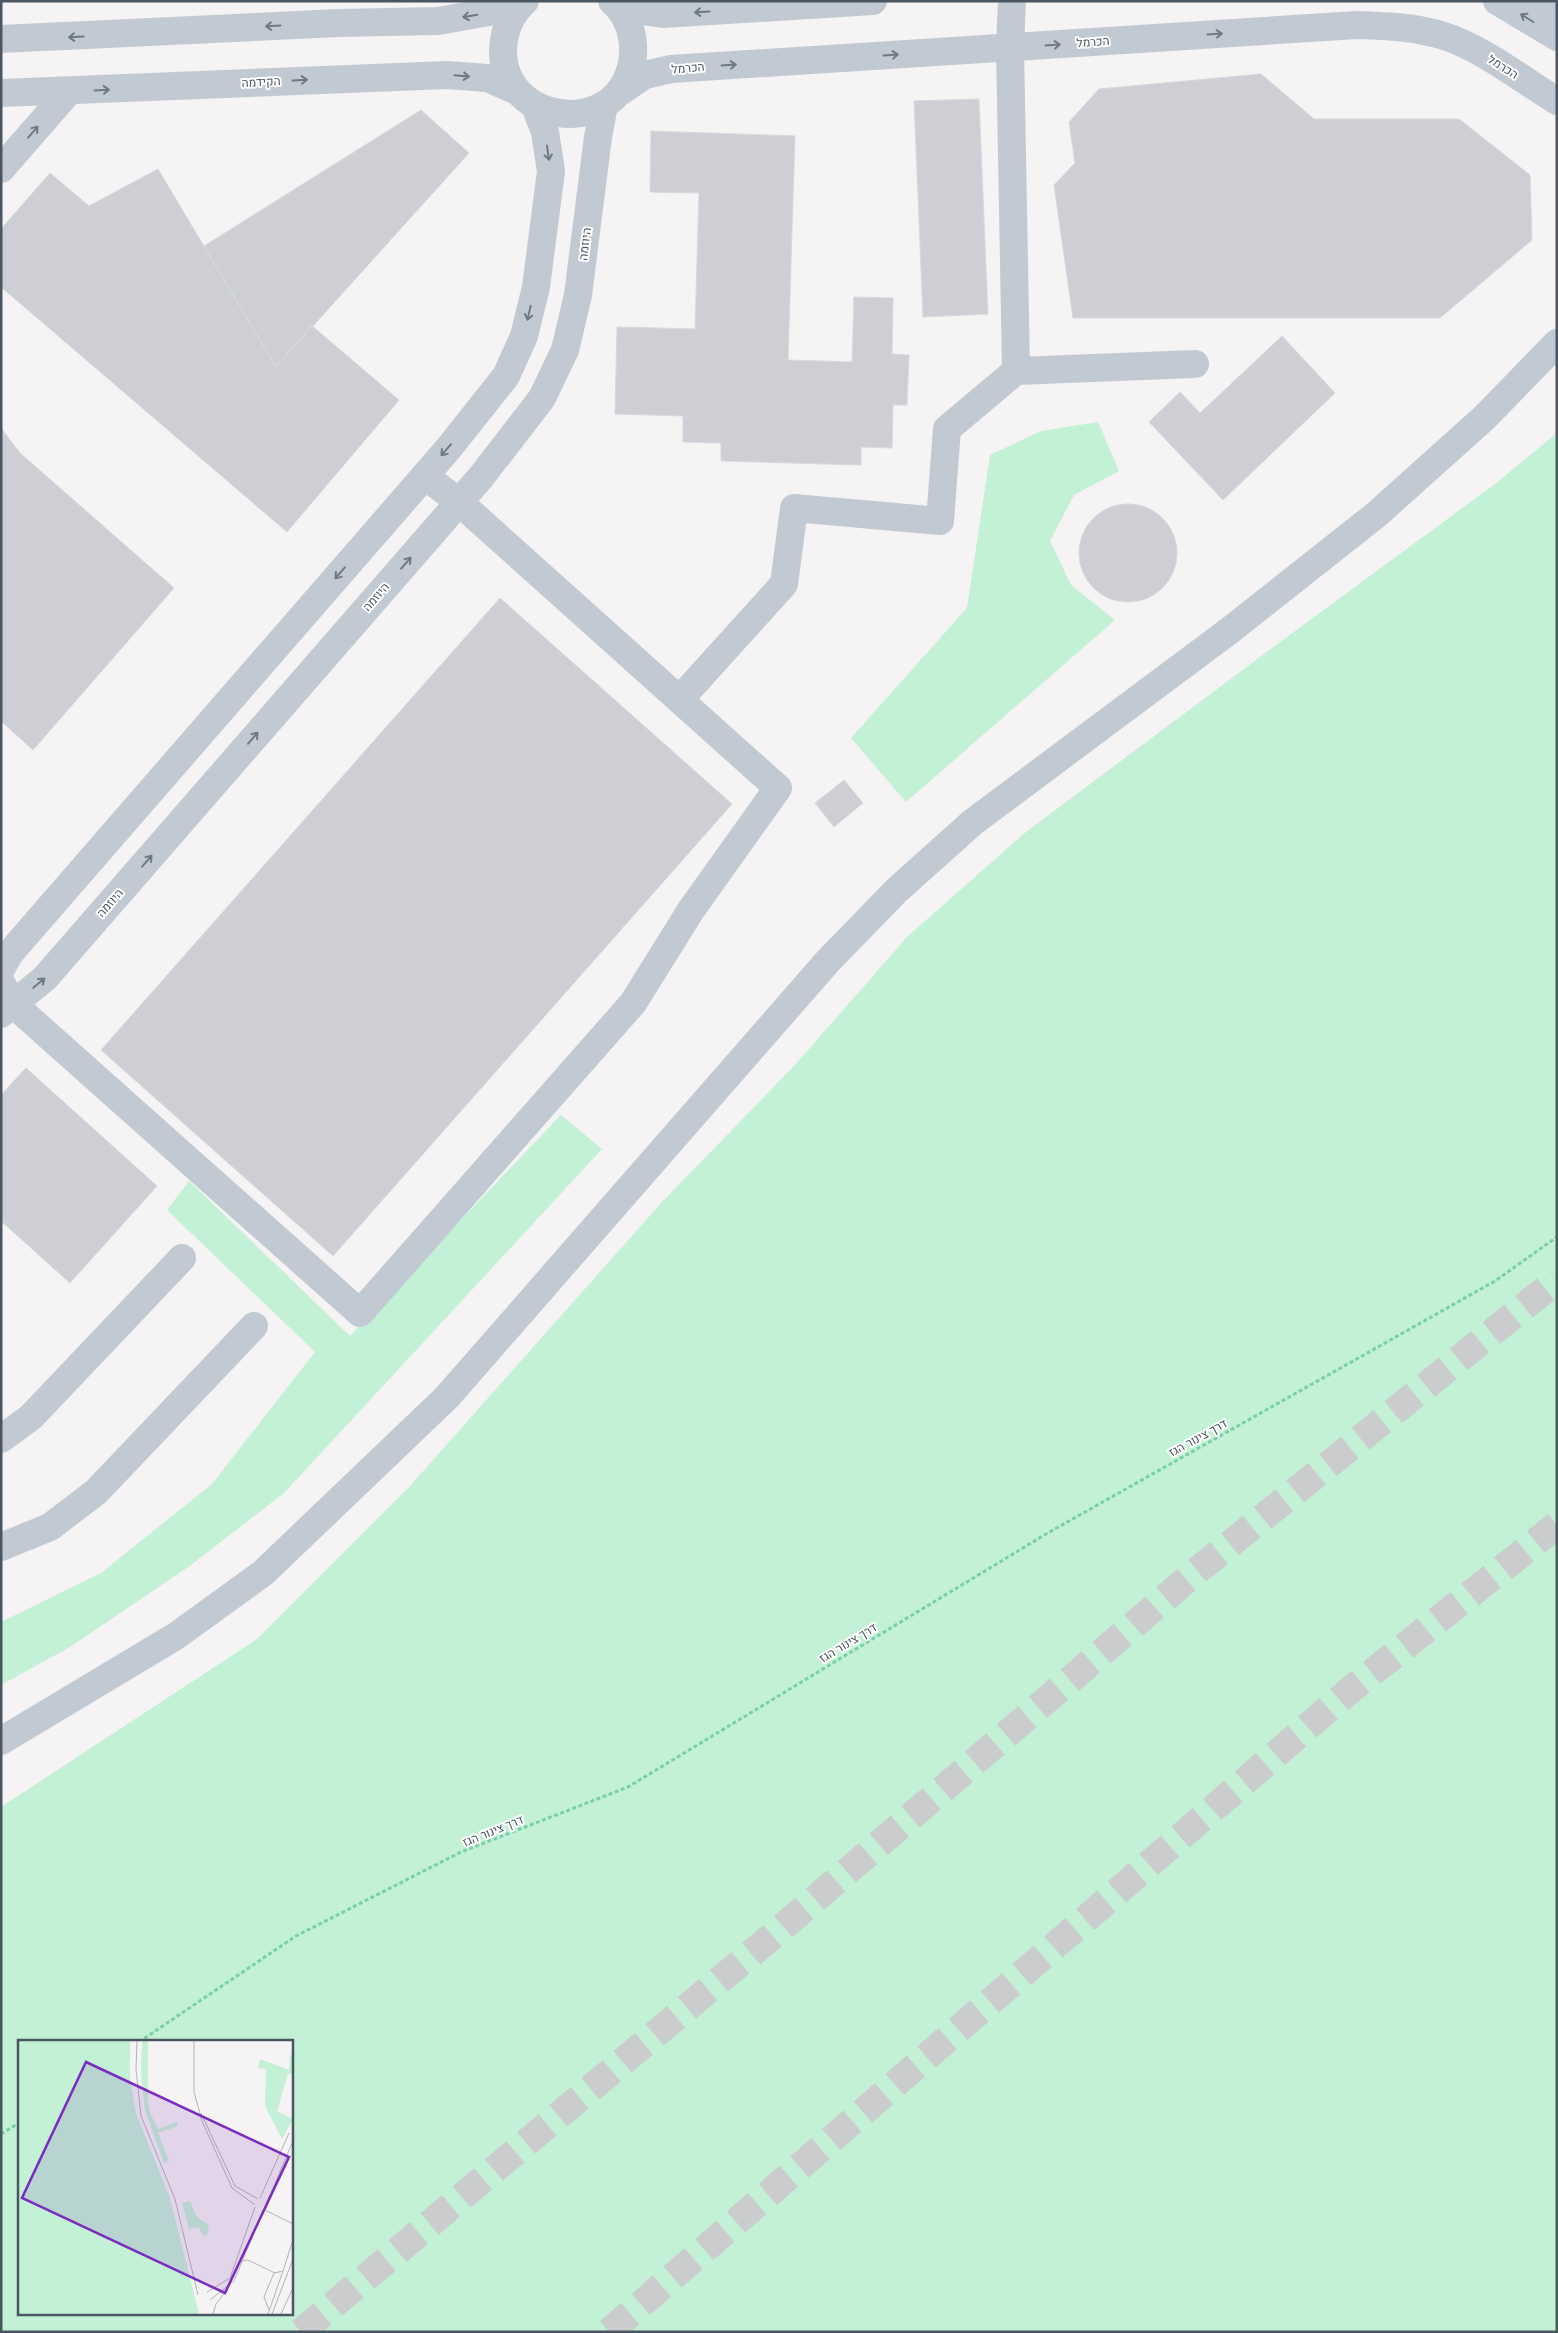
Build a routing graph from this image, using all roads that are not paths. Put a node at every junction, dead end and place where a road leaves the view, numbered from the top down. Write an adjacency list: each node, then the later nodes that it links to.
1 (872, 1): 6 (street, one-way to 6)
2 (1012, 1): 10 (street)
3 (1497, 1): 8 (street, one-way to 3)
4 (1535, 1): 7 (street)
5 (521, 4): 9 (street, one-way to 9); 13 (street)
6 (616, 5): 14 (street)
7 (1557, 6)
8 (1557, 37)
9 (1, 39)
10 (1010, 47): 14 (street, הכרמל, one-way to 10); 15 (street, הכרמל, one-way to 15); 19 (street)
11 (69, 92): 12 (street, הקידמה); 13 (street, הקידמה, one-way to 13); 16 (street, one-way to 11)
12 (1, 93)
13 (526, 99): 14 (street, הכרמל); 20 (street, one-way to 20)
14 (610, 99): 21 (street, היוזמה)
15 (1557, 101)
16 (1, 169)
17 (1557, 343): 29 (street)
18 (1195, 364): 19 (street)
19 (1016, 371): 22 (street)
20 (425, 476): 21 (street); 23 (street, one-way to 23)
21 (459, 502): 22 (street); 24 (street, היוזמה, one-way to 21)
22 (680, 699): 24 (street)
23 (1, 969)
24 (5, 1000)
25 (182, 1258): 27 (street)
26 (254, 1326): 28 (street)
27 (1, 1439)
28 (1, 1547)
29 (1, 1741)

